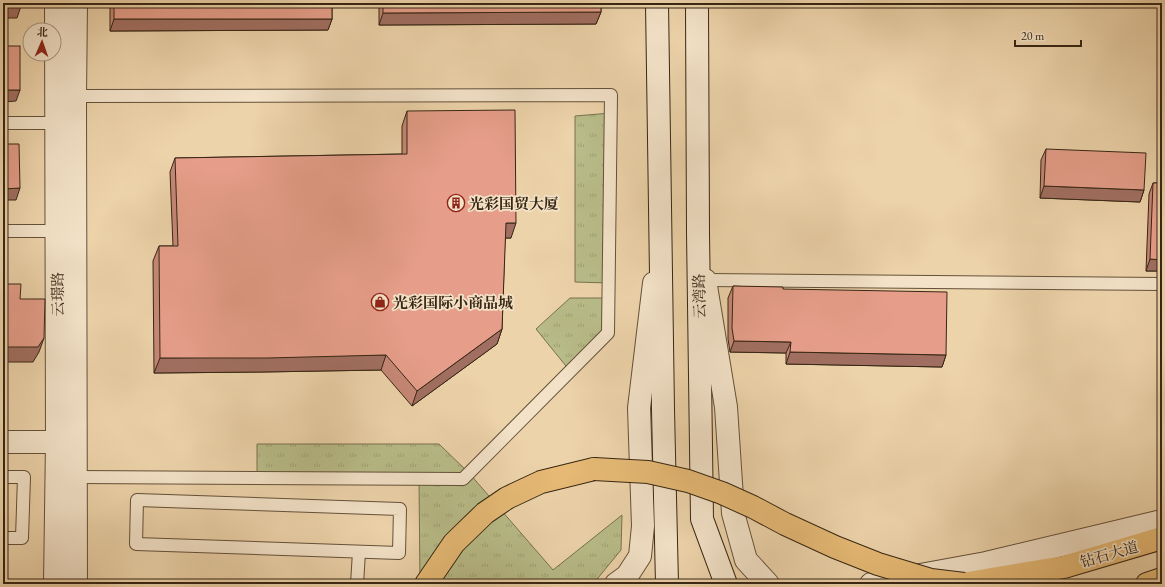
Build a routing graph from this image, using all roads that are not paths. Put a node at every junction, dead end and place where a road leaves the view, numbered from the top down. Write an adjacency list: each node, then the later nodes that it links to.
1 (56, 3): 7 (street, 云璟路)
2 (76, 3): 5 (street, 云璟路)
3 (657, 3): 10 (street)
4 (697, 3): 11 (street, 云湾路)
5 (75, 96): 17 (street, 云璟路); 17 (lane)
6 (3, 123): 7 (lane)
7 (56, 124): 9 (street, 云璟路)
8 (3, 231): 9 (lane)
9 (57, 231): 15 (street, 云璟路)
10 (660, 232): 28 (street); 29 (street)
11 (698, 233): 12 (street); 30 (street, 云湾路)
12 (706, 280): 13 (lane); 31 (street)
13 (1162, 284)
14 (3, 442): 15 (street)
15 (57, 442): 24 (street, 云璟路)
16 (3, 477): 19 (lane)
17 (76, 477): 25 (street, 云璟路)
18 (1162, 521): 22 (street)
19 (3, 538)
20 (1159, 544): 22 (street); 33 (highway, 钻石大道); 34 (highway)
21 (359, 552): 21 (lane); 26 (lane)
22 (986, 563): 32 (street)
23 (1162, 579): 35 (highway)
24 (55, 584)
25 (76, 584)
26 (357, 584)
27 (426, 584): 33 (highway, 钻石大道, bridge)
28 (616, 584)
29 (667, 584)
30 (726, 584)
31 (768, 584)
32 (871, 584)
33 (963, 584)
34 (996, 584)
35 (1147, 584)

